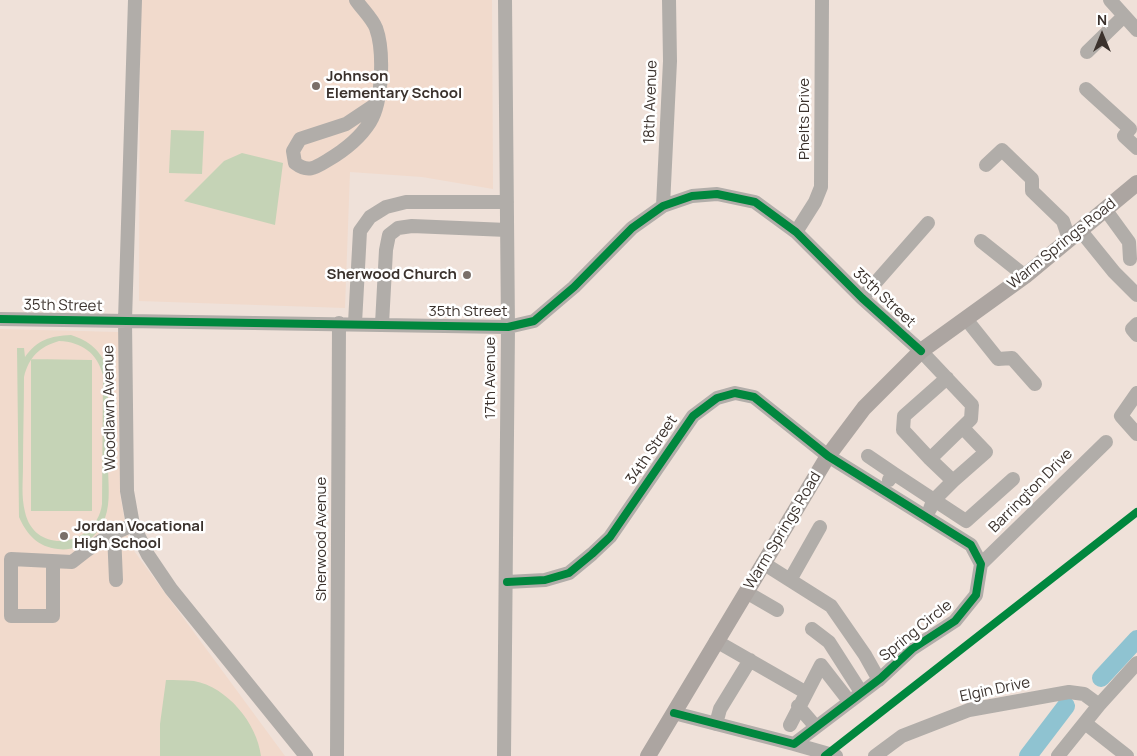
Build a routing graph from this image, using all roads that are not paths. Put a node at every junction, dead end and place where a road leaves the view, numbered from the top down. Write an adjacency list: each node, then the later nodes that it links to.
1 (135, 0): 32 (street, Woodlawn Avenue)
2 (356, 0): 11 (street)
3 (505, 0): 15 (street, 17th Avenue)
4 (669, 0): 17 (street, 18th Avenue)
5 (822, 0): 22 (street, Phelts Drive)
6 (1110, 0): 7 (street)
7 (1124, 16): 8 (street); 9 (street)
8 (1137, 30)
9 (1087, 52)
10 (1086, 89): 12 (street)
11 (376, 104): 11 (street)
12 (1137, 148)
13 (986, 165): 23 (street)
14 (1137, 184): 18 (main road, Warm Springs Road)
15 (507, 202): 16 (street); 21 (street, 17th Avenue)
16 (399, 204): 20 (street); 34 (street)
17 (663, 206): 22 (street, 35th Street); 37 (street, 35th Street)
18 (1106, 209): 23 (main road, Warm Springs Road); 24 (street)
19 (928, 223): 29 (street)
20 (401, 228): 21 (street); 35 (street)
21 (507, 230): 37 (street, 17th Avenue)
22 (796, 232): 29 (street, 35th Street)
23 (1074, 234): 27 (main road, Warm Springs Road); 28 (street)
24 (1133, 239): 26 (street)
25 (981, 241): 27 (street)
26 (1130, 259)
27 (1024, 276): 31 (main road, Warm Springs Road)
28 (1137, 295)
29 (862, 298): 39 (street, 35th Street)
30 (0, 319): 32 (street, 35th Street)
31 (966, 319): 39 (main road, Warm Springs Road); 41 (street)
32 (125, 320): 33 (street, 35th Street); 55 (street, Woodlawn Avenue)
33 (339, 323): 34 (street, 35th Street); 83 (street, Sherwood Avenue)
34 (355, 323): 35 (street, 35th Street)
35 (382, 324): 37 (street, 35th Street)
36 (1137, 324): 38 (street)
37 (508, 328): 63 (street, 17th Avenue)
38 (1137, 335)
39 (921, 351): 40 (street, 35th Street); 46 (main road, Warm Springs Road)
40 (946, 378): 43 (street, 35th Street); 48 (street)
41 (1035, 384)
42 (1137, 393): 44 (street)
43 (963, 428): 48 (street); 51 (street)
44 (1137, 434)
45 (1106, 442): 60 (street, Barrington Drive)
46 (828, 456): 52 (street); 59 (main road, Warm Springs Road); 63 (street, 34th Street)
47 (868, 456): 49 (street)
48 (930, 459): 51 (street)
49 (893, 474): 52 (street); 53 (street)
50 (1013, 479): 53 (street)
51 (953, 481): 53 (street)
52 (884, 490): 54 (street)
53 (934, 501): 54 (street)
54 (926, 515): 60 (street)
55 (133, 526): 57 (street); 82 (street, Woodlawn Avenue)
56 (820, 527): 62 (street)
57 (114, 532): 58 (street); 61 (street)
58 (54, 562): 58 (street)
59 (763, 563): 62 (street); 64 (main road, Warm Springs Road)
60 (981, 564): 70 (street, Spring Circle)
61 (116, 580)
62 (790, 580): 70 (street)
63 (507, 582): 84 (street, 17th Avenue)
64 (746, 592): 65 (street); 67 (main road, Warm Springs Road)
65 (778, 610)
66 (812, 629): 72 (street)
67 (716, 641): 68 (street); 76 (main road, Warm Springs Road)
68 (750, 660): 71 (street); 78 (street)
69 (1137, 663): 74 (street)
70 (878, 680): 72 (street, Spring Circle)
71 (805, 692): 73 (street); 75 (street)
72 (861, 692): 73 (street, Spring Circle)
73 (849, 701): 80 (street, Spring Circle)
74 (1099, 705): 77 (street); 87 (street, Elgin Drive)
75 (798, 706): 79 (street); 80 (street)
76 (674, 713): 78 (street); 85 (main road, Warm Springs Road)
77 (1085, 723): 88 (street); 89 (street)
78 (716, 724): 81 (street)
79 (790, 725)
80 (816, 727): 81 (street, Spring Circle)
81 (794, 744): 86 (street)
82 (306, 756)
83 (337, 756)
84 (504, 756)
85 (648, 756)
86 (836, 756)
87 (875, 756)
88 (1058, 756)
89 (1127, 756)

